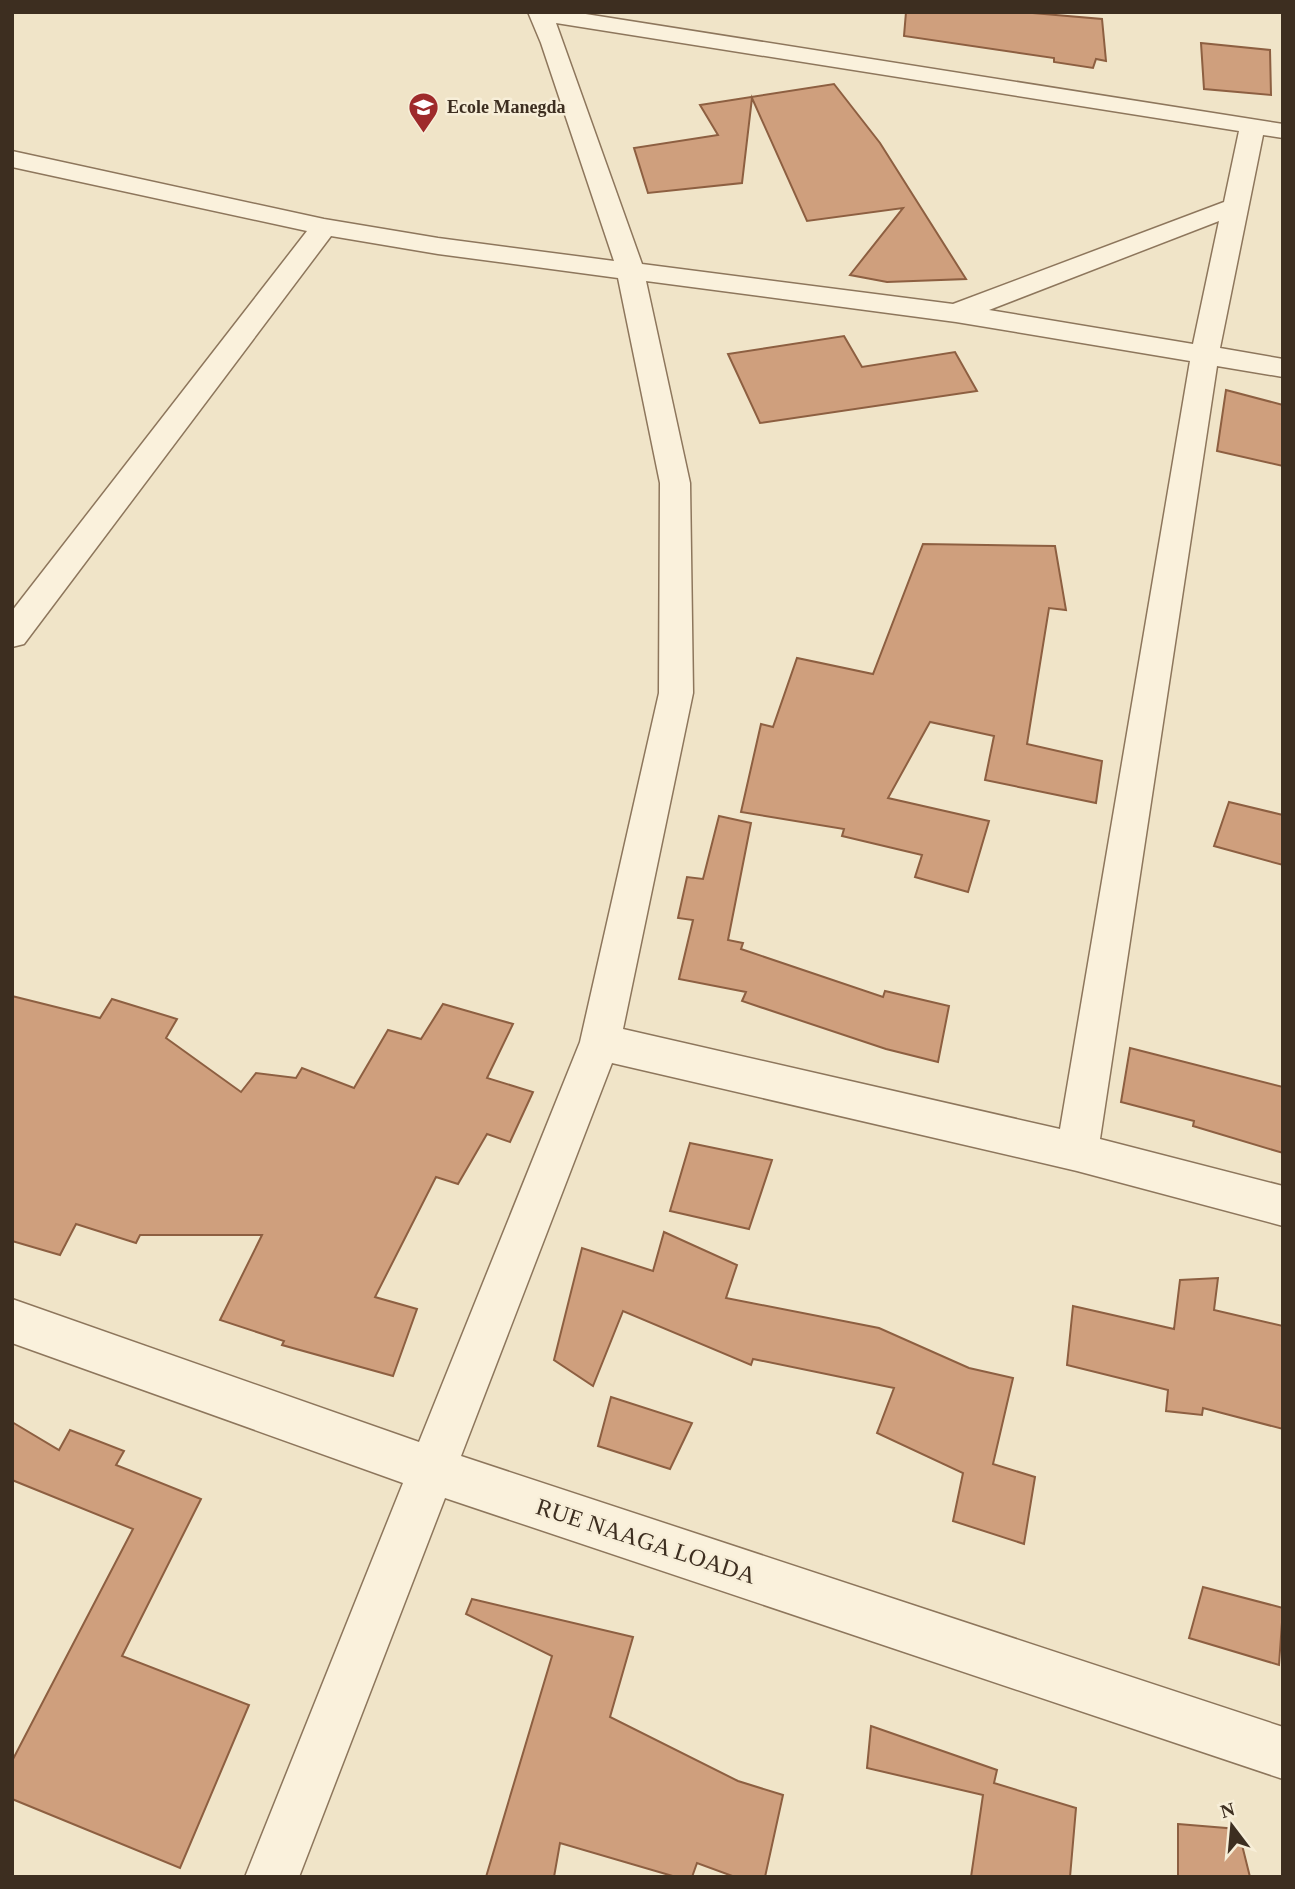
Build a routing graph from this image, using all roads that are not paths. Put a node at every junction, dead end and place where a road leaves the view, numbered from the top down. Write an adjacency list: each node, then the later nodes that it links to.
1 (540, 13): 2 (street); 6 (street)
2 (1268, 129): 4 (street)
3 (12, 159): 5 (street)
4 (1236, 206): 7 (street); 8 (street)
5 (324, 228): 6 (street); 10 (street)
6 (631, 269): 7 (street); 11 (street)
7 (956, 313): 8 (street)
8 (1205, 354): 9 (street); 12 (street)
9 (1283, 368)
10 (12, 635)
11 (600, 1042): 12 (street); 15 (street)
12 (1077, 1152): 13 (street)
13 (1283, 1206)
14 (12, 1321): 15 (street, RUE NAAGA LOADA)
15 (432, 1470): 16 (street, RUE NAAGA LOADA); 17 (street)
16 (1283, 1753)
17 (271, 1877)

